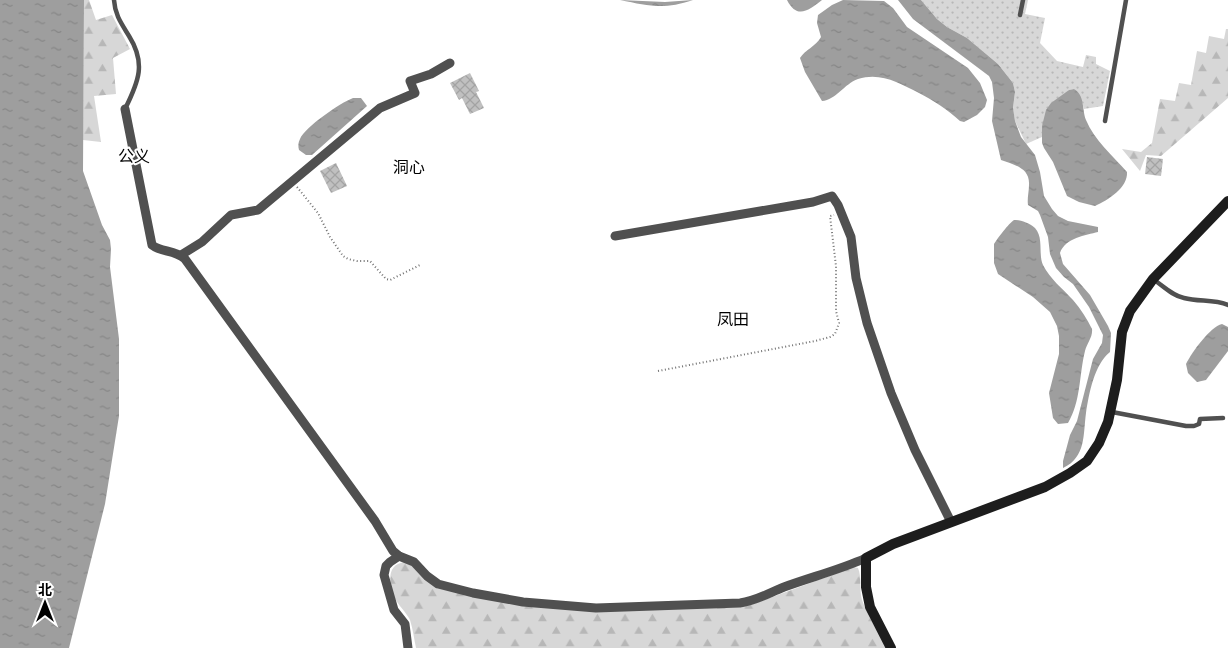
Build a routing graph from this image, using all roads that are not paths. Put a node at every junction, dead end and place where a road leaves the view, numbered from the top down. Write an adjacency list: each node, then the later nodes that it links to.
1 (114, 0): 6 (lane)
2 (1023, 0): 4 (lane)
3 (1126, 0): 7 (lane)
4 (1020, 15)
5 (450, 63): 10 (street)
6 (125, 108): 10 (street)
7 (1105, 121)
8 (1228, 200): 11 (street)
9 (615, 236): 15 (street)
10 (181, 255): 16 (street)
11 (1153, 279): 12 (lane); 13 (street)
12 (1228, 305)
13 (1110, 412): 14 (lane); 15 (street)
14 (1223, 418)
15 (951, 522): 17 (street)
16 (399, 556): 17 (street); 18 (street)
17 (866, 558): 19 (street)
18 (408, 648)
19 (891, 648)

